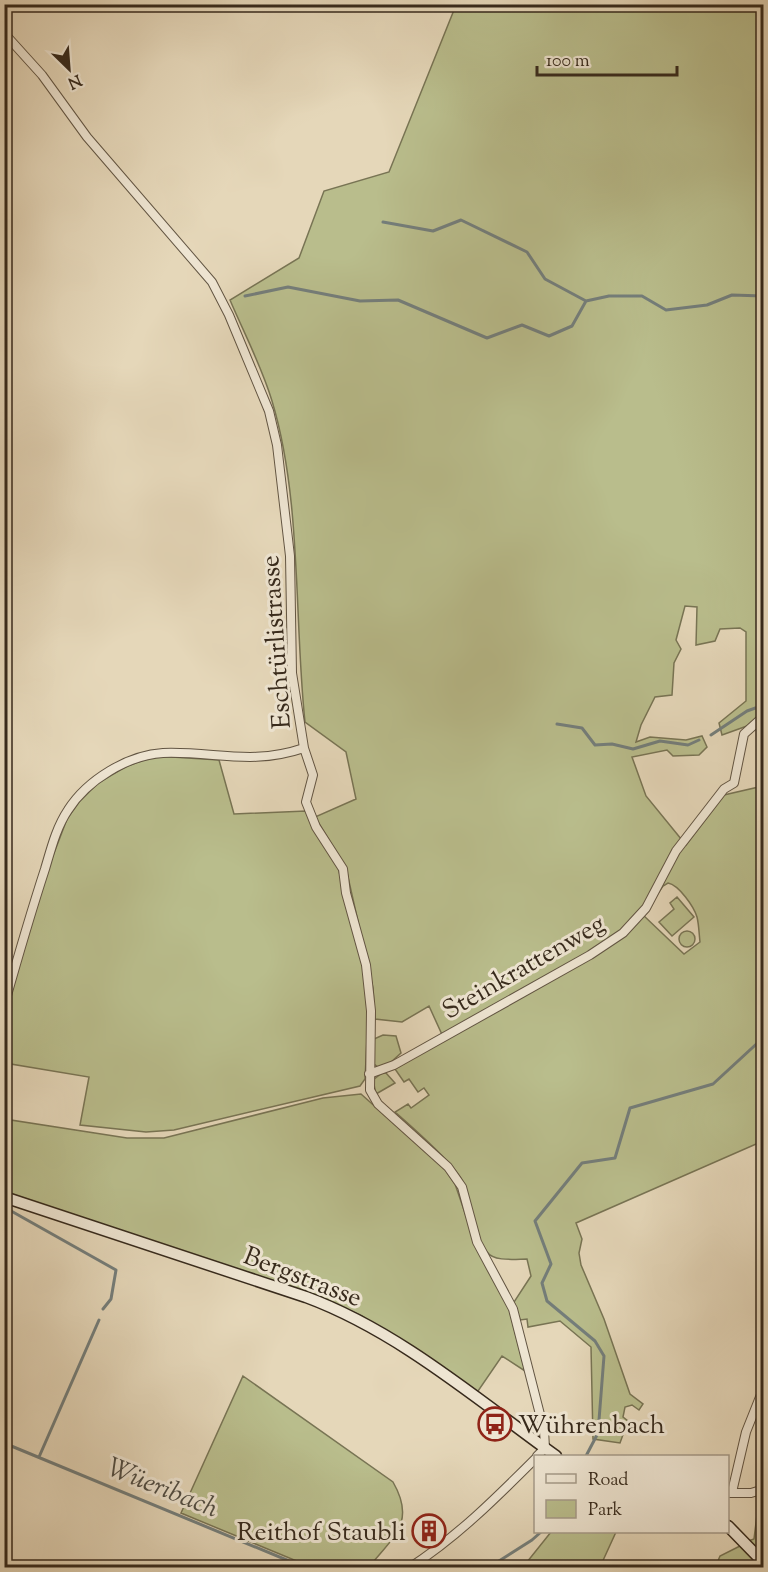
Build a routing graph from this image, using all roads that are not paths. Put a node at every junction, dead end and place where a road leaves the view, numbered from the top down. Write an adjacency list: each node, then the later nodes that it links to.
1 (4, 33): 3 (street, Eschtürlistrasse)
2 (764, 716): 5 (street, Steinkrattenweg)
3 (304, 748): 4 (street); 5 (street, Eschtürlistrasse)
4 (4, 1006)
5 (369, 1074): 8 (street, Eschtürlistrasse)
6 (4, 1197): 8 (street, Bergstrasse)
7 (764, 1387): 11 (street)
8 (539, 1454)
9 (534, 1459): 14 (street)
10 (764, 1489): 11 (street)
11 (730, 1493)
12 (729, 1527): 13 (street)
13 (764, 1563)
14 (409, 1568)

